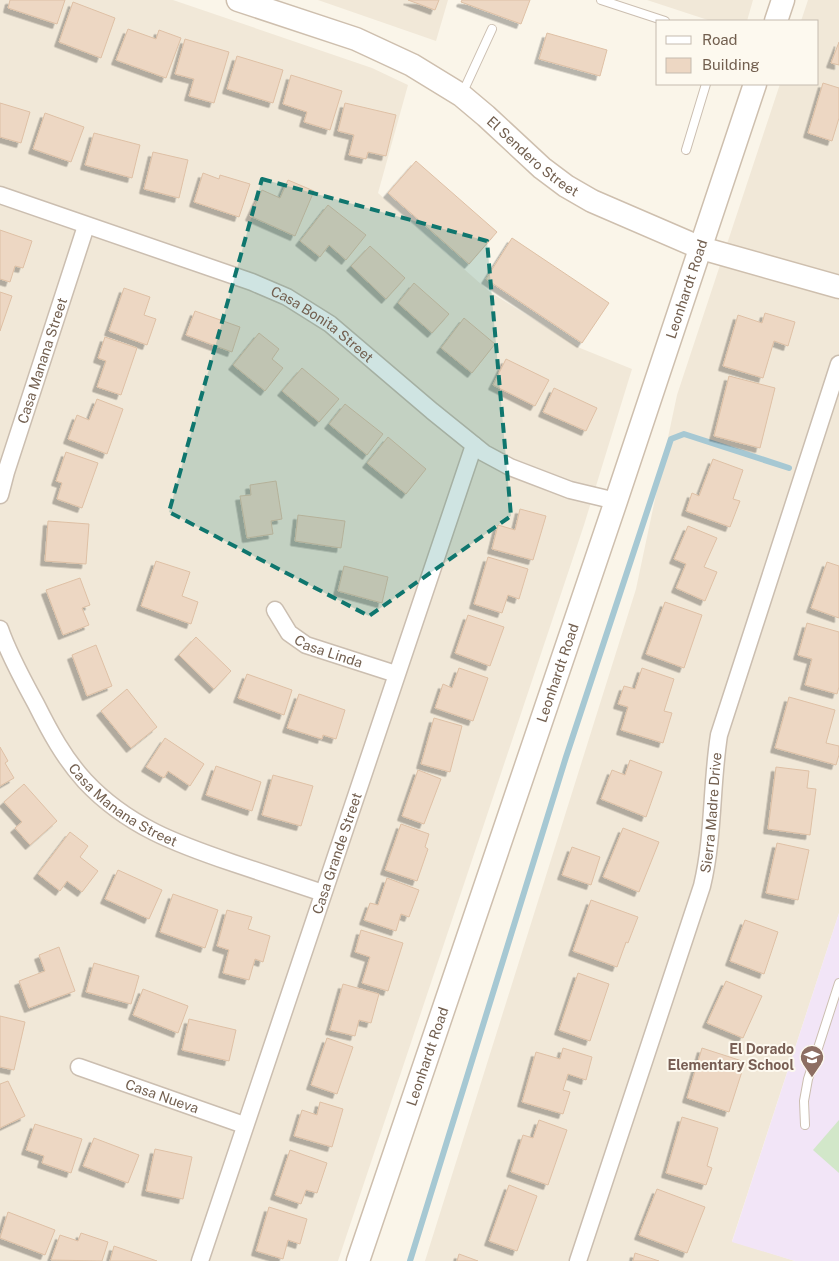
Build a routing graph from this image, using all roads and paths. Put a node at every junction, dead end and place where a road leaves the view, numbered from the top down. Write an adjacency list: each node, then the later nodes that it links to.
1 (238, 0): 9 (street, El Sendero Street)
2 (601, 0): 4 (lane)
3 (783, 0): 5 (street)
4 (661, 20)
5 (776, 20)
6 (492, 28): 9 (lane)
7 (706, 85): 10 (lane)
8 (755, 85): 13 (street, Leonhardt Road)
9 (461, 95): 13 (street, El Sendero Street)
10 (686, 150)
11 (0, 195): 12 (street, Casa Bonita Street)
12 (86, 226): 16 (street, Casa Bonita Street); 17 (street, Casa Manana Street)
13 (701, 248): 14 (street, El Sendero Street); 18 (street, Leonhardt Road)
14 (839, 286)
15 (839, 364): 29 (street, Sierra Madre Drive)
16 (474, 445): 18 (street, Casa Bonita Street); 21 (street, Casa Grande Street)
17 (0, 495)
18 (616, 501): 28 (street, Leonhardt Road)
19 (275, 610): 21 (street, Casa Linda)
20 (0, 629): 22 (street, Casa Manana Street)
21 (396, 674): 22 (street, Casa Grande Street)
22 (323, 893): 25 (street, Casa Grande Street)
23 (838, 989): 26 (lane)
24 (79, 1067): 25 (street, Casa Nueva)
25 (244, 1125): 27 (street, Casa Grande Street)
26 (805, 1125)
27 (200, 1261)
28 (358, 1261)
29 (578, 1261)

